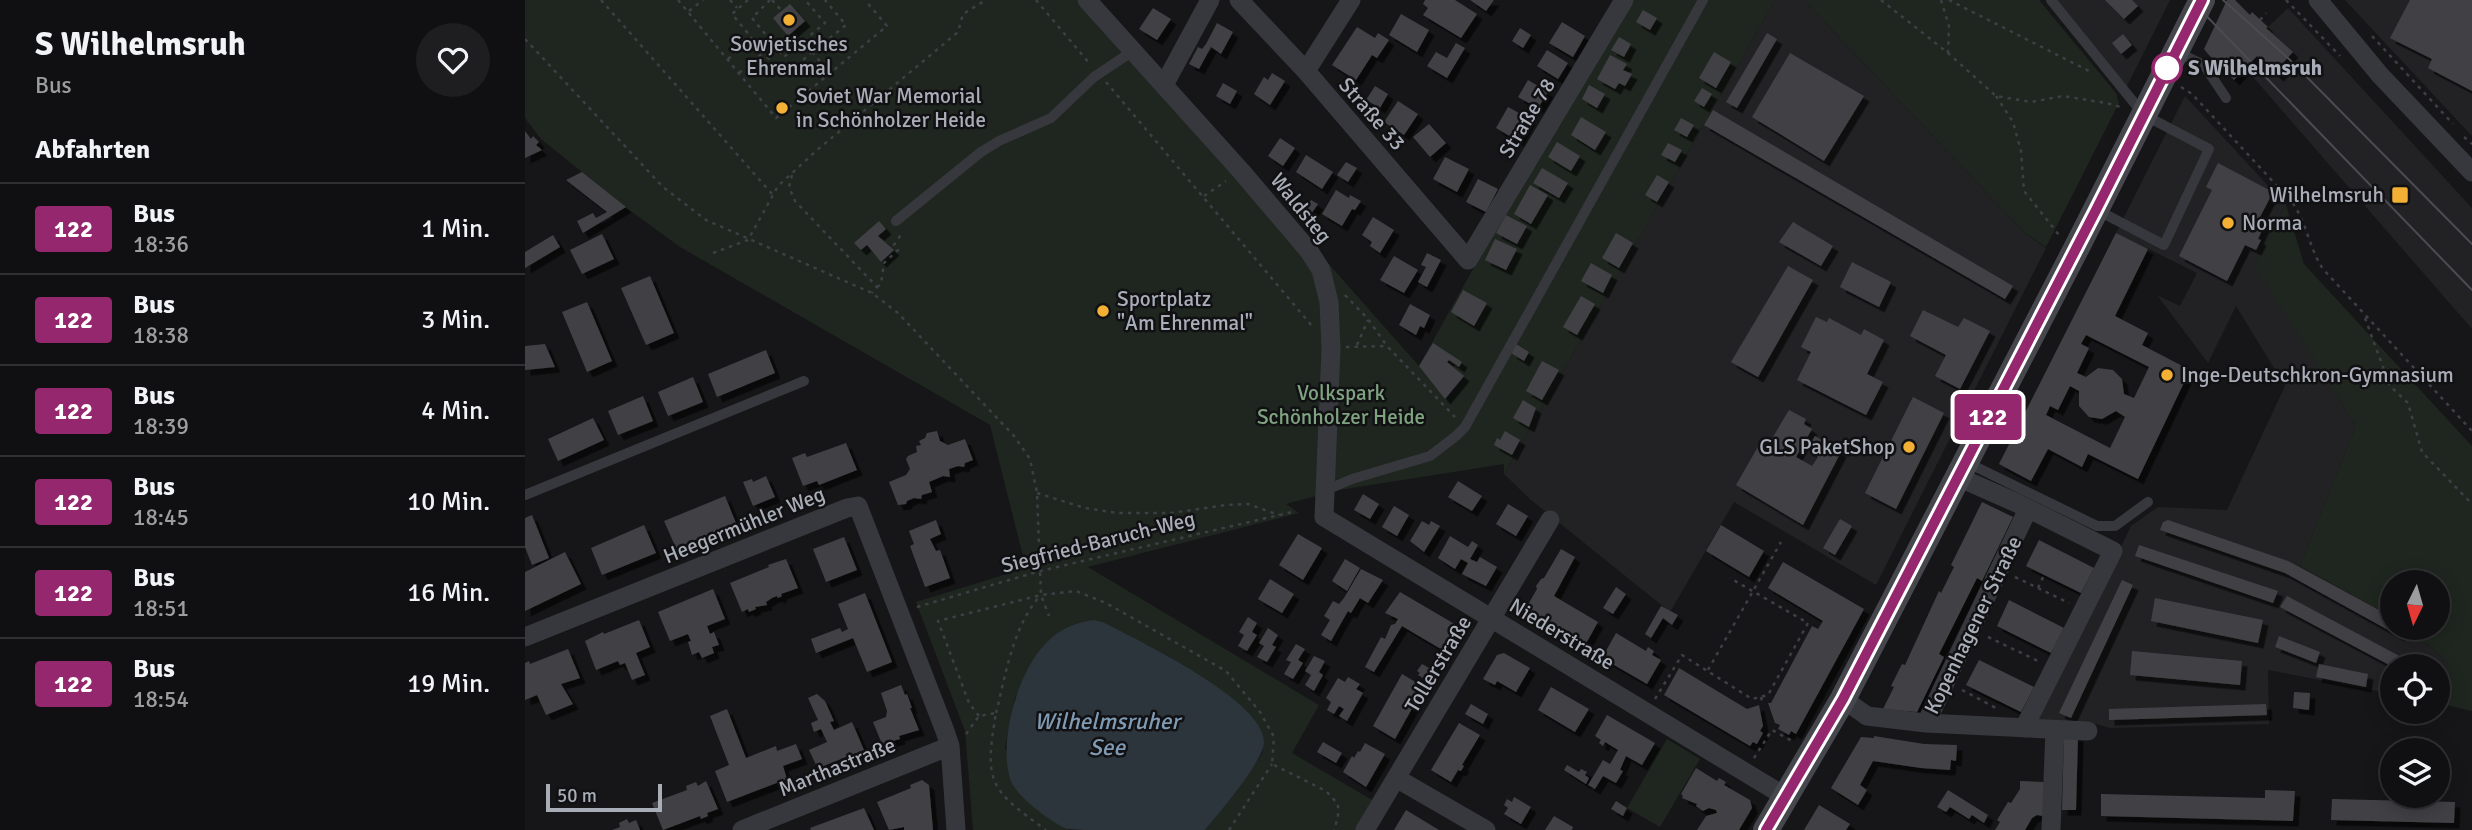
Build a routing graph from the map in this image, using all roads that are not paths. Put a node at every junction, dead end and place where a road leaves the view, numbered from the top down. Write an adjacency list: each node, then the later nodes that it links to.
1 (1087, 0): 10 (street, Waldsteg)
2 (1210, 0): 13 (street)
3 (1239, 0): 12 (street, Straße 33)
4 (1351, 0): 12 (street)
5 (1624, 0): 19 (street, Straße 78)
6 (1703, 0): 23 (lane)
7 (2051, 0): 15 (lane)
8 (2201, 0): 11 (main road)
9 (2318, 0): 16 (street)
10 (1133, 51): 13 (street, Waldsteg); 18 (lane)
11 (2176, 51): 14 (lane); 15 (main road)
12 (1305, 71): 19 (street, Straße 33)
13 (1164, 85): 23 (street, Waldsteg)
14 (2226, 97)
15 (2144, 115): 17 (main road); 17 (lane)
16 (2472, 172)
17 (2096, 210): 21 (main road)
18 (896, 221)
19 (1468, 260)
20 (804, 381): 22 (lane)
21 (1962, 469): 25 (street, Kopenhagener Straße); 29 (main road)
22 (525, 495)
23 (1324, 498): 27 (street, Niederstraße)
24 (2148, 502): 25 (lane)
25 (2035, 503): 30 (street, Kopenhagener Straße); 31 (street)
26 (1550, 520): 27 (street, Tollerstraße)
27 (1492, 619): 35 (street, Tollerstraße); 36 (street, Niederstraße)
28 (525, 637): 34 (street, Heegermühler Weg)
29 (1843, 699): 30 (street); 36 (main road)
30 (1926, 723): 31 (street, Kopenhagener Straße)
31 (2026, 726): 32 (street, Kopenhagener Straße)
32 (2055, 730): 33 (street, Kopenhagener Straße); 42 (street)
33 (2088, 731)
34 (956, 742): 37 (street, Marthastraße); 38 (street, Heegermühler Weg)
35 (1396, 778): 39 (street, Tollerstraße); 40 (street)
36 (1786, 797): 41 (main road)
37 (742, 830)
38 (956, 830)
39 (1365, 830)
40 (1486, 830)
41 (1766, 830)
42 (2051, 830)

